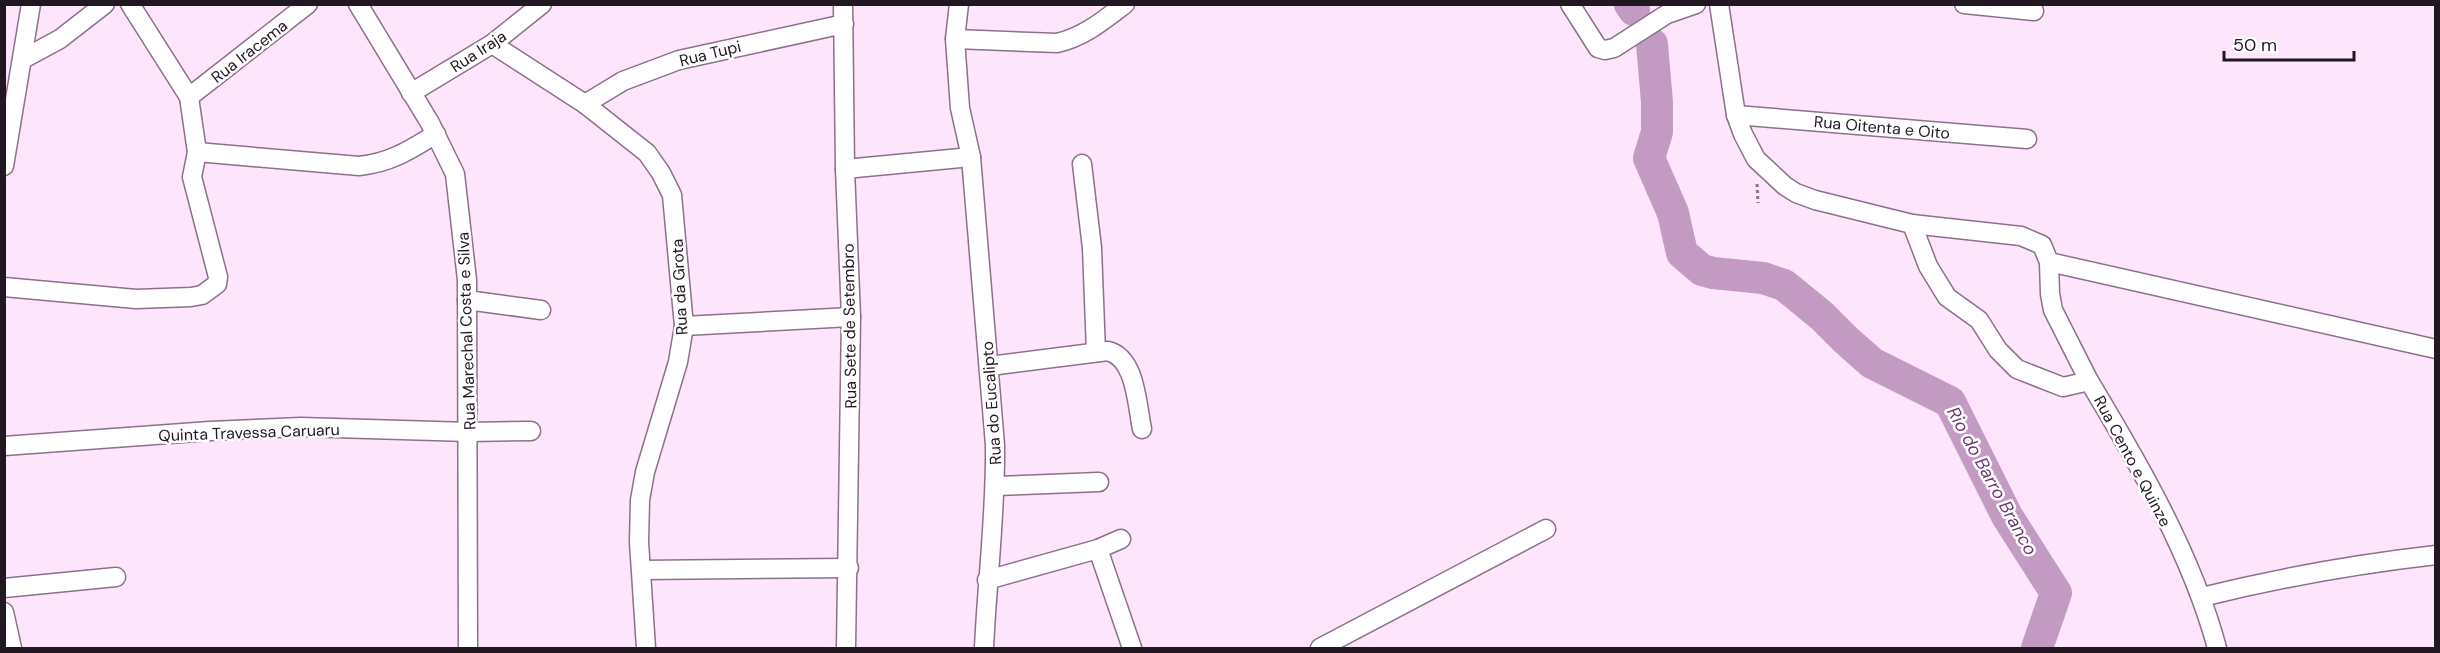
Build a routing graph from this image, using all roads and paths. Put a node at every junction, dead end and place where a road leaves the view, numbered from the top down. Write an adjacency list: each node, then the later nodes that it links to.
1 (31, 4): 18 (street)
2 (105, 4): 18 (street)
3 (129, 4): 20 (street)
4 (308, 4): 20 (street, Rua Iracema)
5 (358, 4): 19 (street, Rua Marechal Costa e Silva)
6 (542, 4): 17 (street, Rua Iraja)
7 (843, 4): 15 (street, Rua Sete de Setembro)
8 (959, 4): 16 (street, Rua do Eucalipto)
9 (1125, 4): 16 (street)
10 (1570, 4): 11 (street)
11 (1696, 4)
12 (1719, 4): 22 (street)
13 (1964, 4): 14 (street)
14 (2034, 11)
15 (844, 24): 21 (street, Rua Tupi); 29 (street, Rua Sete de Setembro)
16 (955, 39): 26 (street, Rua do Eucalipto)
17 (492, 44): 19 (street, Rua Iraja); 21 (street, Rua da Grota)
18 (23, 59): 28 (street)
19 (411, 93): 23 (street, Rua Marechal Costa e Silva)
20 (189, 97): 25 (street)
21 (585, 104): 36 (street, Rua da Grota)
22 (1736, 114): 24 (street, Rua Oitenta e Oito); 30 (street)
23 (436, 134): 25 (street); 33 (street, Rua Marechal Costa e Silva)
24 (2027, 139)
25 (197, 152): 32 (street)
26 (971, 157): 29 (street); 39 (street, Rua do Eucalipto)
27 (1082, 164): 38 (street)
28 (4, 166)
29 (845, 169): 35 (street, Rua Sete de Setembro)
30 (1912, 224): 31 (street); 40 (street, Rua Cento e Quinze)
31 (2049, 262): 37 (street); 40 (street)
32 (4, 287)
33 (467, 300): 34 (street); 43 (street, Rua Marechal Costa e Silva)
34 (541, 310)
35 (851, 317): 36 (street); 51 (street, Rua Sete de Setembro)
36 (684, 326): 52 (street, Rua da Grota)
37 (2436, 349)
38 (1096, 352): 39 (street); 41 (street)
39 (990, 366): 46 (street, Rua do Eucalipto)
40 (2089, 381): 56 (street, Rua Cento e Quinze)
41 (1142, 429)
42 (531, 431): 43 (street, Quinta Travessa Caruaru)
43 (469, 432): 44 (street, Quinta Travessa Caruaru); 59 (street, Rua Marechal Costa e Silva)
44 (4, 446)
45 (1099, 482): 46 (street)
46 (996, 486): 54 (street, Rua do Eucalipto)
47 (1546, 529): 64 (street)
48 (1121, 539): 49 (street)
49 (1098, 549): 54 (street); 63 (street)
50 (2436, 555): 56 (street)
51 (849, 568): 52 (street); 61 (street, Rua Sete de Setembro)
52 (642, 570): 60 (street, Rua da Grota)
53 (116, 577): 55 (street)
54 (987, 580): 62 (street, Rua do Eucalipto)
55 (4, 588)
56 (2202, 597): 65 (street, Rua Cento e Quinze)
57 (4, 612): 58 (street)
58 (12, 648)
59 (468, 648)
60 (646, 648)
61 (846, 648)
62 (984, 648)
63 (1132, 648)
64 (1320, 648)
65 (2217, 648)

